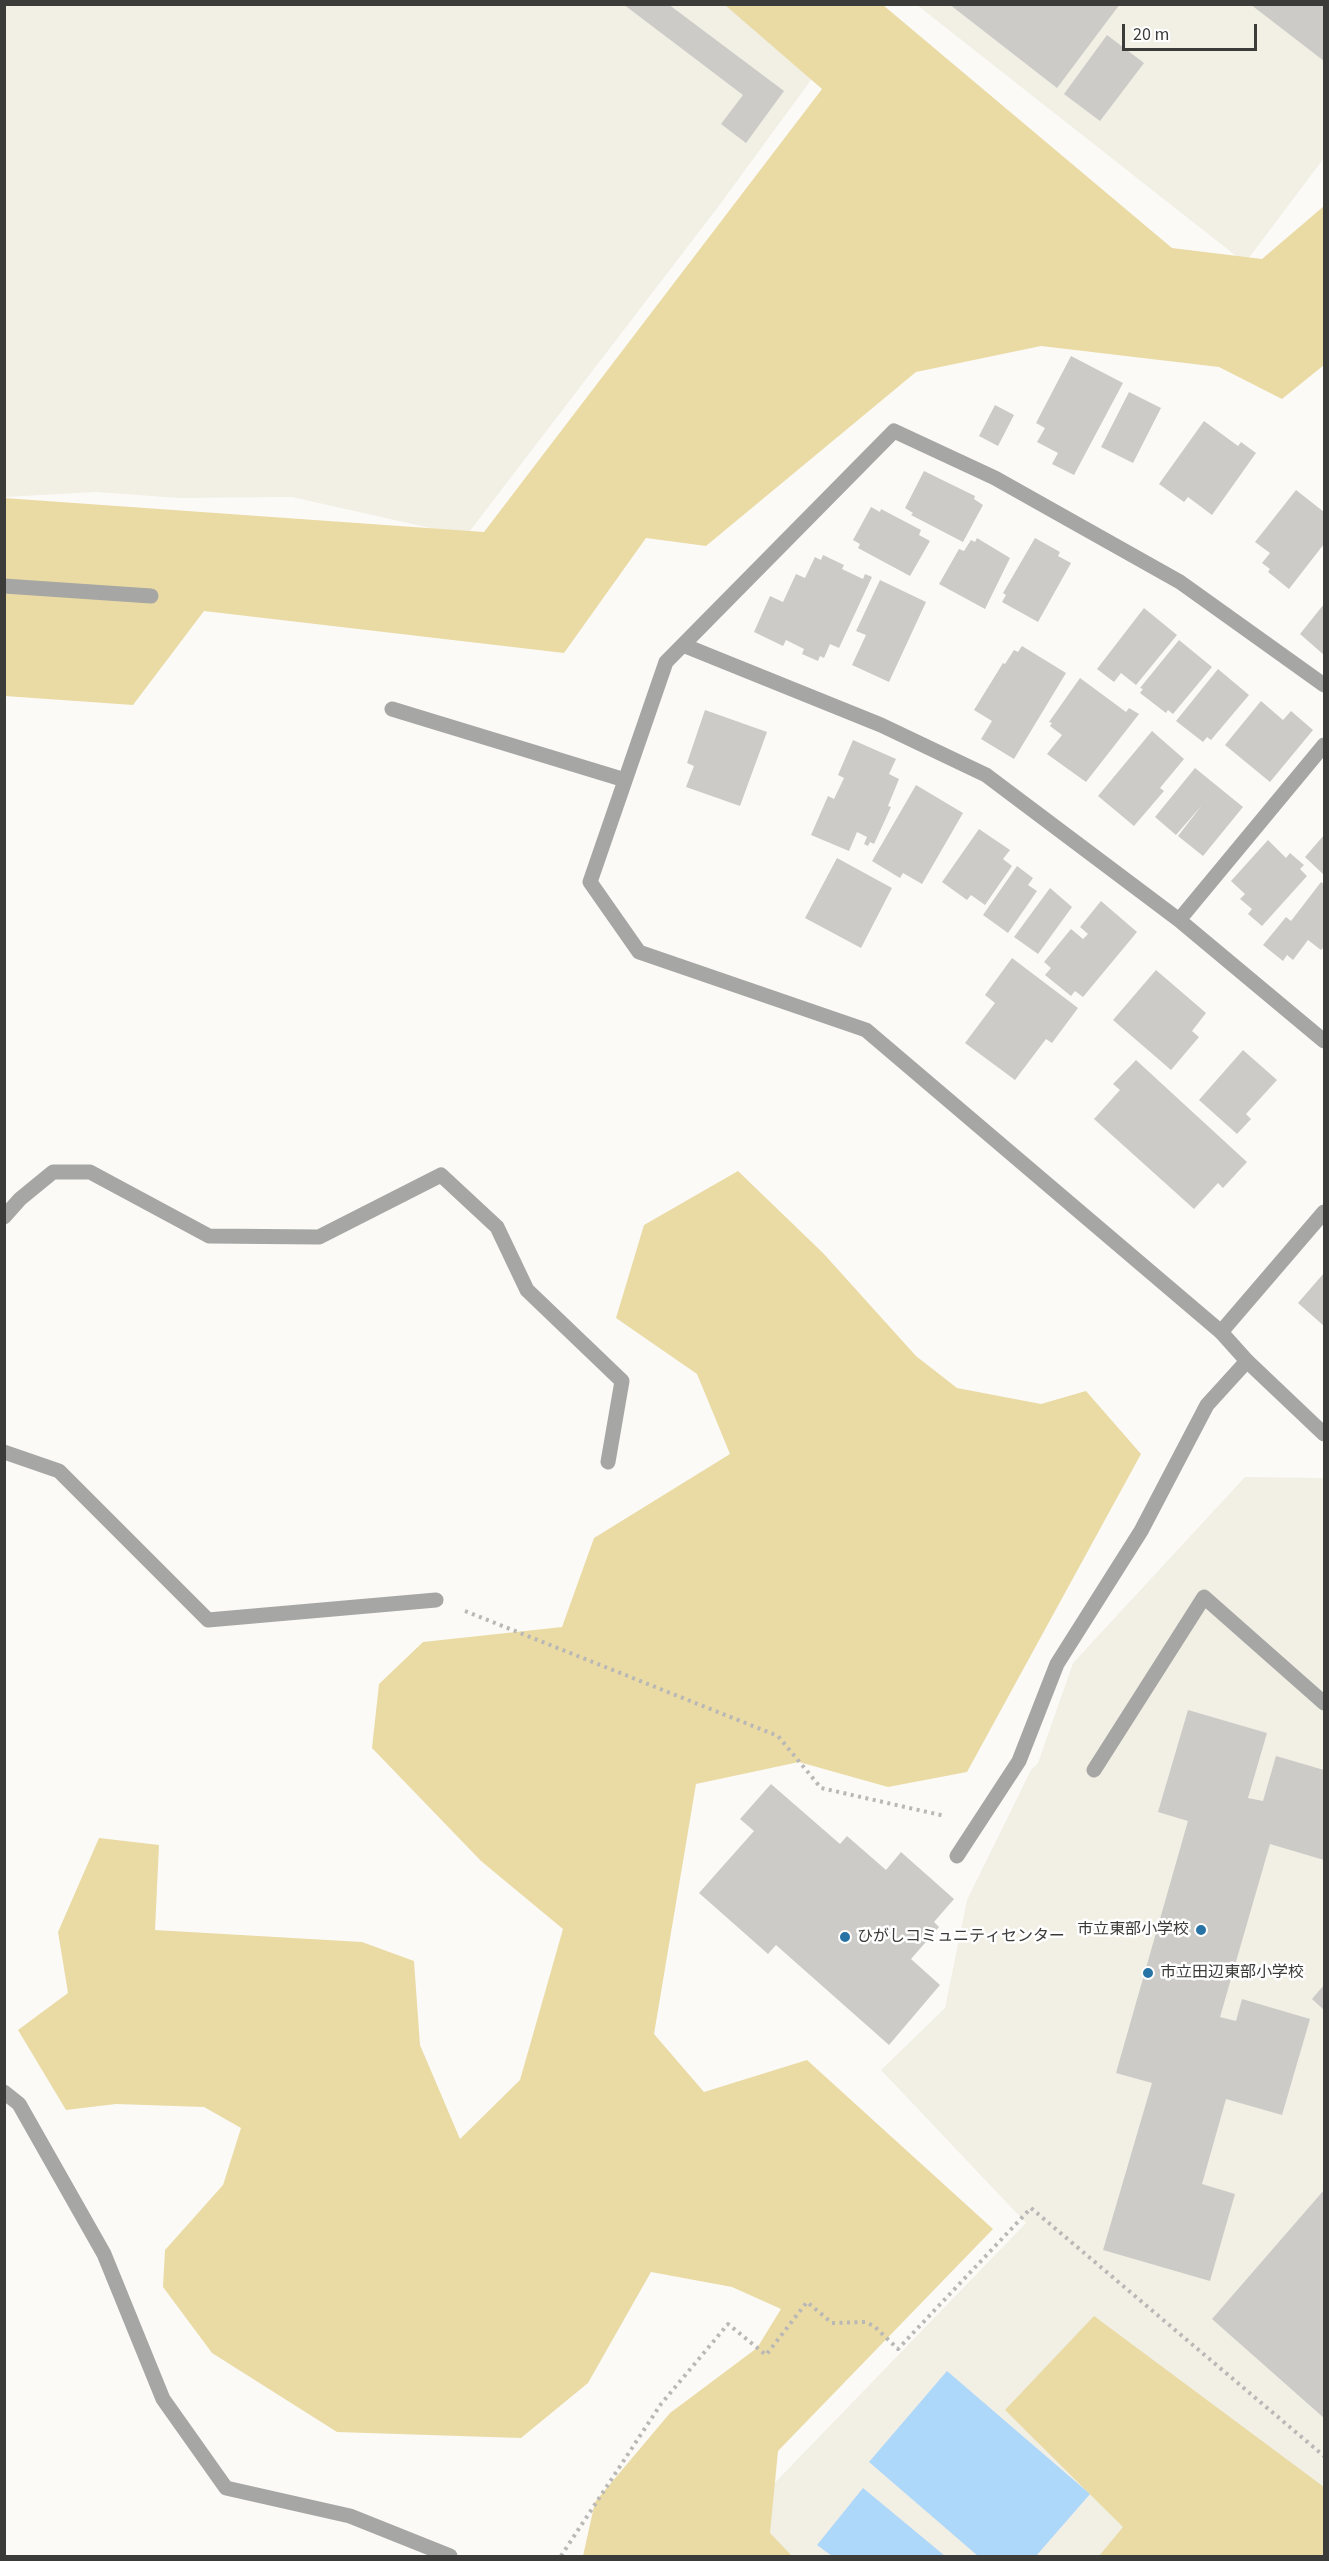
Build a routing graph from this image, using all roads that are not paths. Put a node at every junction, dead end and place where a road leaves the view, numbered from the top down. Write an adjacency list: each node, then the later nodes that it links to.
1 (4, 586): 2 (street)
2 (152, 596)
3 (683, 645): 4 (street); 7 (street); 8 (street)
4 (1324, 685)
5 (392, 709): 7 (street)
6 (1324, 745): 8 (street)
7 (625, 780): 12 (street)
8 (1179, 920): 9 (street)
9 (1324, 1041)
10 (1324, 1212): 12 (street)
11 (4, 1217): 16 (street)
12 (1221, 1332): 13 (street)
13 (1248, 1361): 14 (street); 20 (street)
14 (1324, 1434)
15 (4, 1452): 17 (street)
16 (608, 1462)
17 (436, 1599)
18 (1324, 1703): 19 (street)
19 (1094, 1770)
20 (957, 1856)
21 (4, 2092): 22 (street)
22 (450, 2556)

